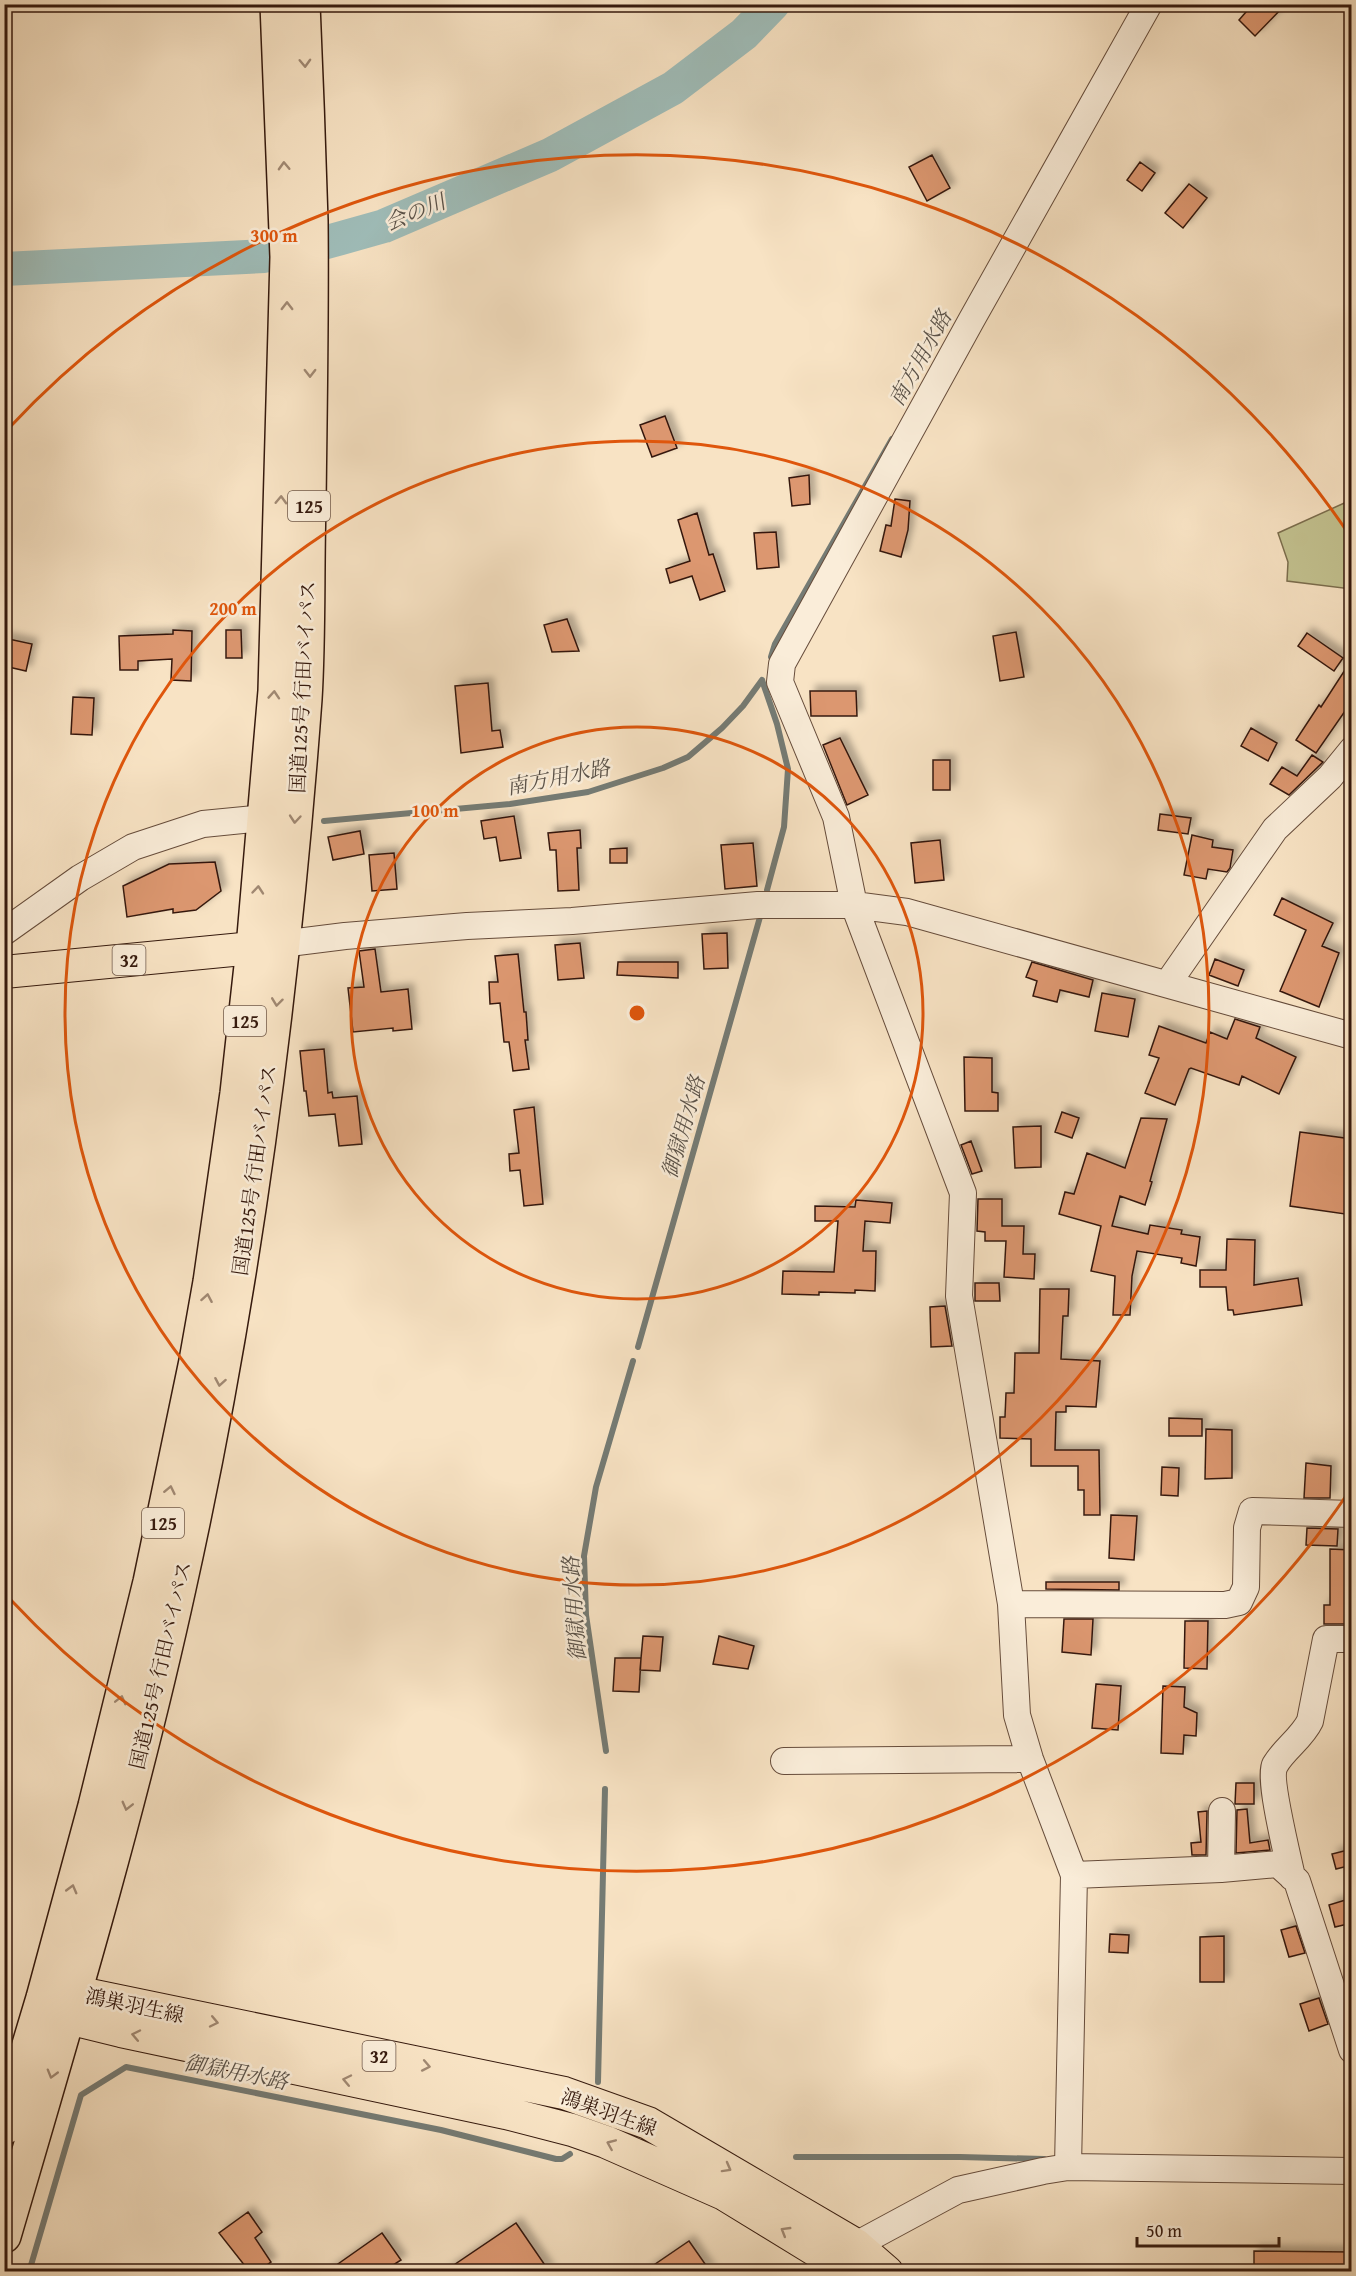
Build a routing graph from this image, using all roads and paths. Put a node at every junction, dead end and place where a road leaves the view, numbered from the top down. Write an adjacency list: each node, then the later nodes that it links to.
1 (277, 4): 4 (highway, 国道125号 行田バイパス / 125, one-way to 1)
2 (303, 4): 4 (highway, 国道125号 行田バイパス / 125, one-way to 4)
3 (1149, 4): 8 (street)
4 (298, 222): 5 (highway, 国道125号 行田バイパス / 125)
5 (299, 254): 7 (highway, 国道125号 行田バイパス / 125, one-way to 5); 9 (highway, 国道125号 行田バイパス / 125, one-way to 9)
6 (1352, 750): 11 (street)
7 (264, 818): 9 (highway, 国道125号 行田バイパス / 125, one-way to 7); 10 (street)
8 (854, 905): 9 (street); 11 (street); 14 (street)
9 (268, 946): 10 (main road, 32); 22 (highway, 国道125号 行田バイパス / 125, one-way to 9); 23 (highway, 国道125号 行田バイパス / 125, one-way to 23)
10 (5, 948)
11 (1168, 983): 12 (street)
12 (1352, 1036)
13 (1352, 1514): 14 (street)
14 (1011, 1604): 16 (street)
15 (1352, 1639): 21 (street)
16 (1029, 1759): 17 (street); 20 (street)
17 (783, 1761)
18 (1222, 1811): 19 (street)
19 (1221, 1869): 20 (street); 21 (street)
20 (1074, 1875): 26 (street)
21 (1292, 1877): 24 (street)
22 (43, 1998): 23 (main road, 鴻巣羽生線 / 32); 25 (highway, 国道125号 行田バイパス / 125)
23 (71, 2005): 28 (highway, 国道125号 行田バイパス / 125, one-way to 28); 29 (main road, 鴻巣羽生線 / 32)
24 (1352, 2050)
25 (4, 2128)
26 (1068, 2168): 27 (street); 29 (street)
27 (1352, 2171)
28 (4, 2236)
29 (840, 2262): 30 (main road, 鴻巣羽生線 / 32)
30 (887, 2271)

